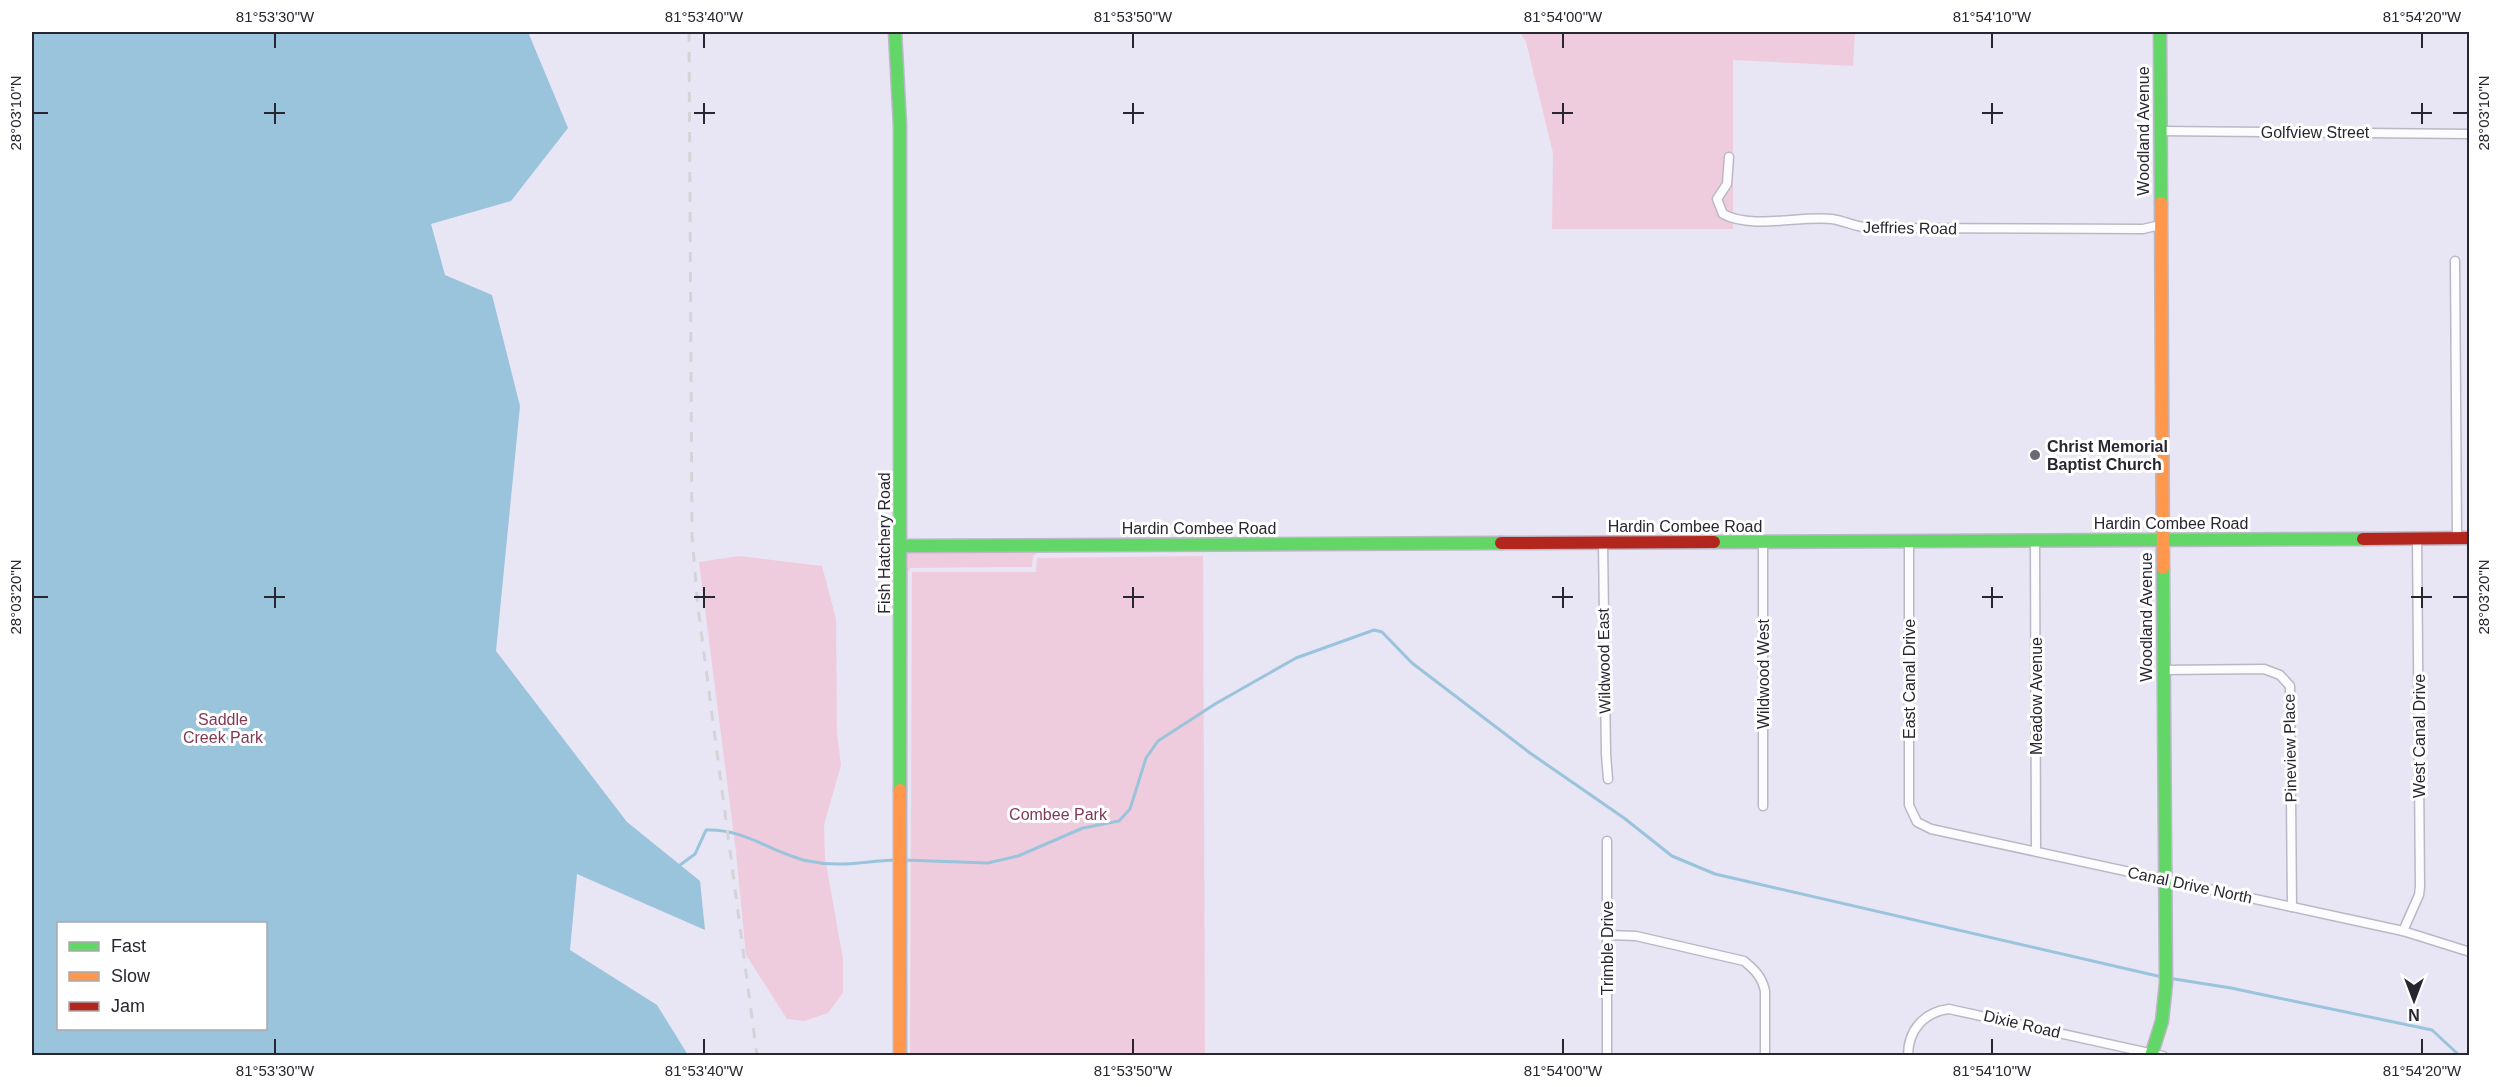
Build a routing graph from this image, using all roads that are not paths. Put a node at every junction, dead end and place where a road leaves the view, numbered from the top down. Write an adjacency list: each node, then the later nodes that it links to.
1 (895, 32): 15 (street, Fish Hatchery Road)
2 (2160, 32): 3 (street, Woodland Avenue)
3 (2160, 131): 4 (street, Golfview Street); 6 (street, Woodland Avenue)
4 (2469, 134)
5 (1729, 157): 6 (street, Jeffries Road)
6 (2160, 225): 11 (street, Woodland Avenue)
7 (2455, 261): 9 (street)
8 (2417, 538): 9 (street, Hardin Combee Road); 11 (street, Hardin Combee Road); 24 (street, West Canal Drive)
9 (2463, 538)
10 (2035, 540): 11 (street, Hardin Combee Road); 13 (street, Hardin Combee Road); 21 (street, Meadow Avenue)
11 (2163, 540): 16 (street, Woodland Avenue)
12 (1763, 542): 13 (street, Hardin Combee Road); 14 (street, Hardin Combee Road); 18 (street, Wildwood West)
13 (1908, 542): 19 (street, East Canal Drive)
14 (1603, 544): 15 (street, Hardin Combee Road); 17 (street, Wildwood East)
15 (901, 546): 28 (street, Fish Hatchery Road)
16 (2163, 670): 22 (street, Woodland Avenue); 23 (street, Pineview Place)
17 (1608, 779)
18 (1763, 806)
19 (1913, 816): 21 (street, Canal Drive North)
20 (1607, 841): 25 (street, Trimble Drive)
21 (2036, 851): 22 (street, Canal Drive North)
22 (2165, 879): 23 (street, Canal Drive North); 27 (street, Woodland Avenue)
23 (2292, 907): 24 (street, Canal Drive North)
24 (2403, 931): 26 (street, Canal Drive North)
25 (1608, 935): 29 (street, Trimble Drive); 30 (street)
26 (2469, 952)
27 (2156, 1055): 31 (street, Dixie Road)
28 (900, 1056)
29 (1607, 1056)
30 (1765, 1056)
31 (1908, 1056)

